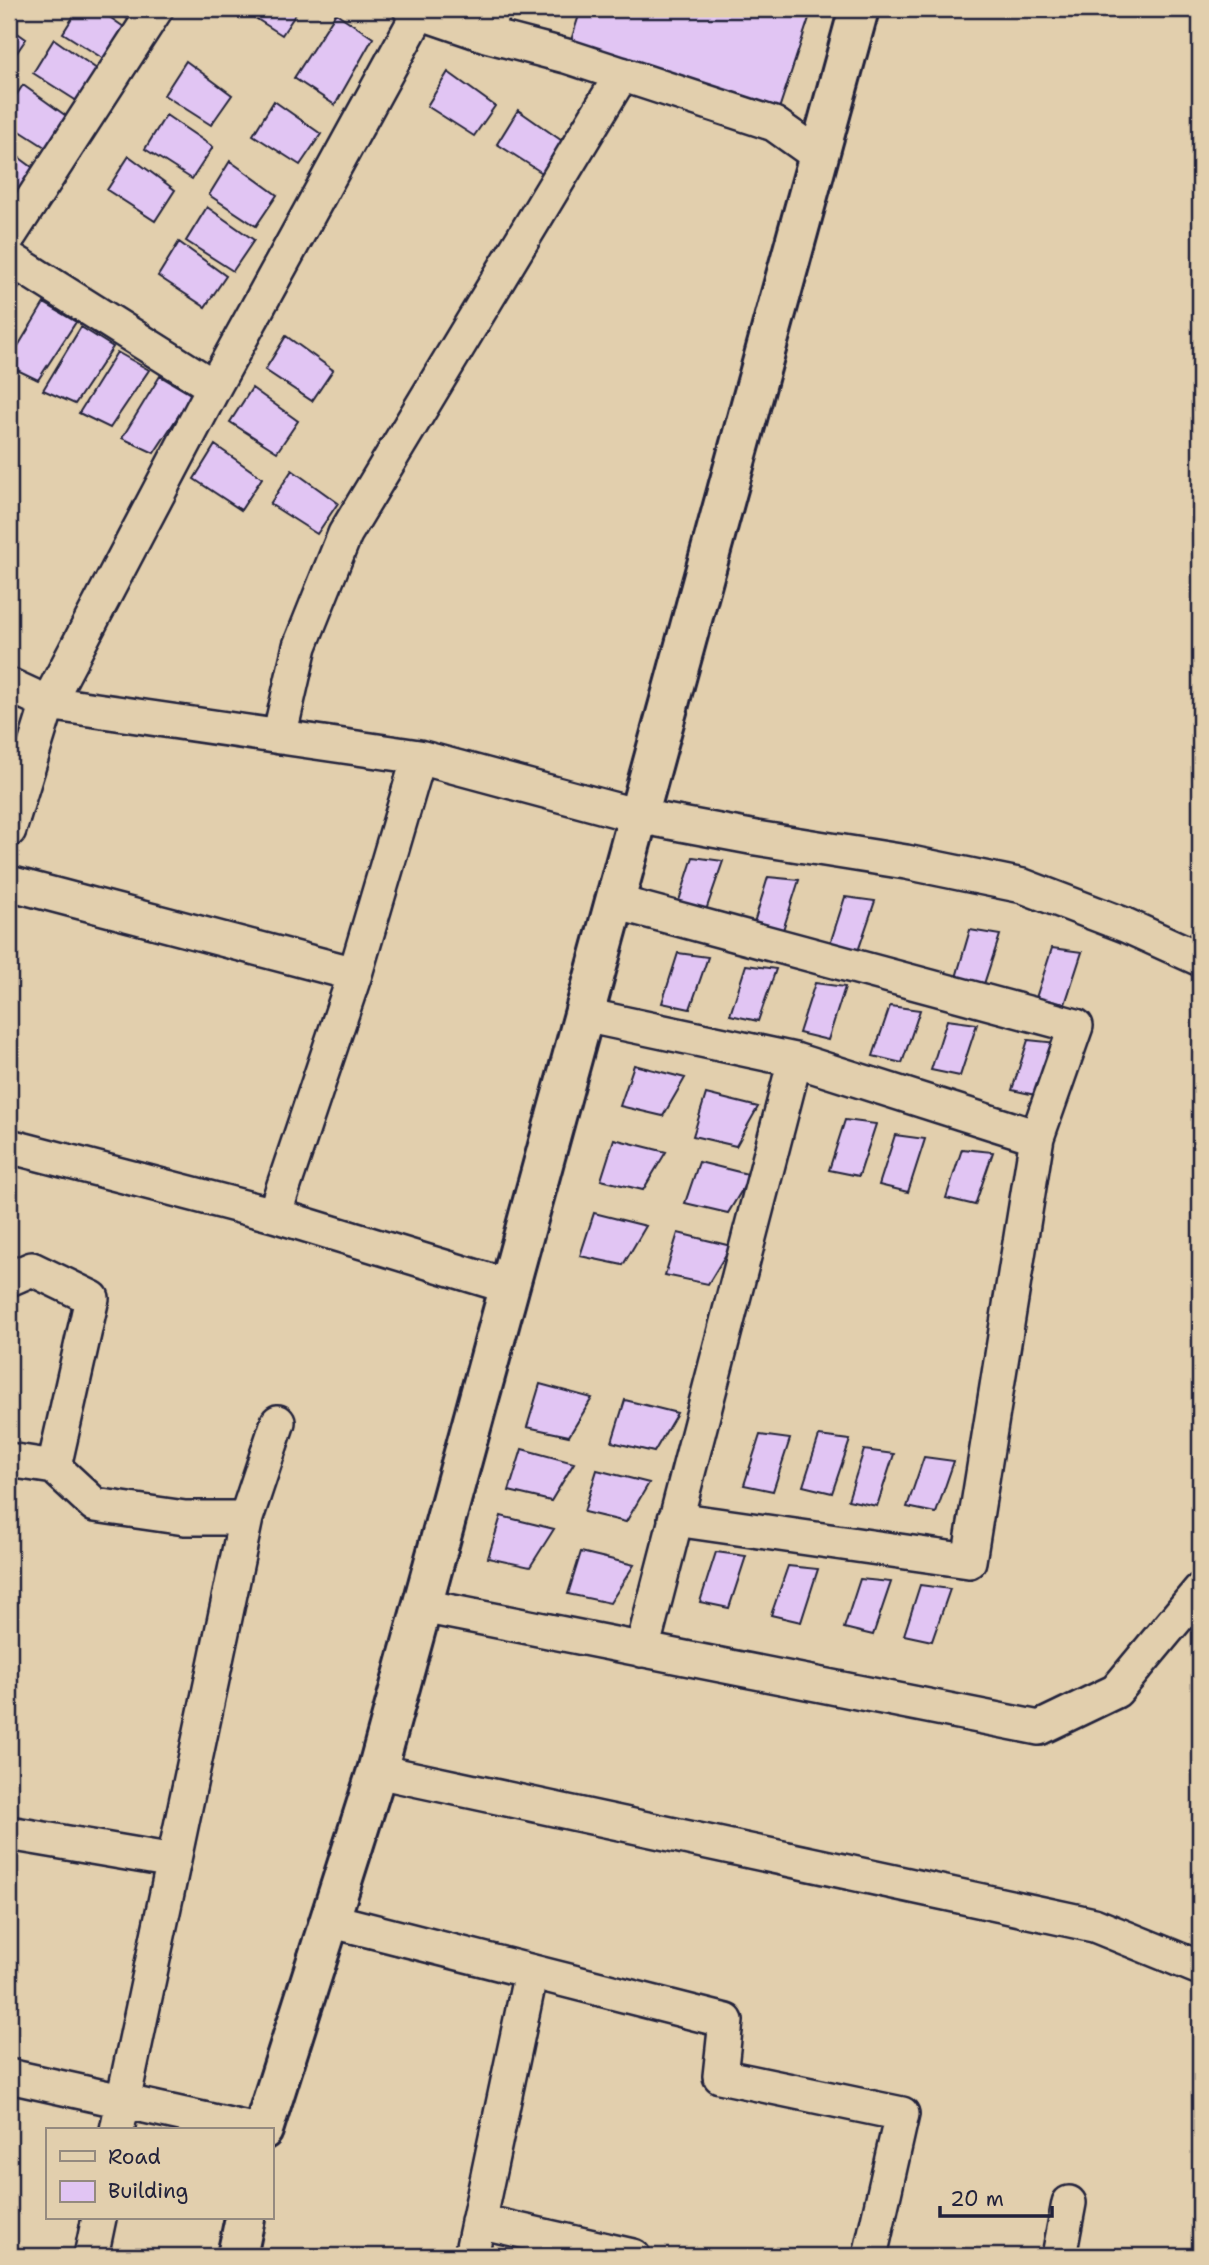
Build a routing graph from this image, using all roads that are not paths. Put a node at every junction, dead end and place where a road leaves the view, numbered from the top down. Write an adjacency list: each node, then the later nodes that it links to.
1 (156, 9): 7 (street)
2 (859, 9): 6 (street)
3 (414, 11): 4 (street); 9 (street)
4 (490, 22): 5 (street)
5 (622, 74): 6 (street); 12 (street)
6 (818, 156): 14 (street)
7 (9, 236)
8 (9, 258): 9 (street)
9 (214, 387): 11 (street)
10 (9, 685): 11 (street)
11 (48, 703): 12 (street); 15 (street)
12 (279, 737): 13 (street)
13 (419, 757): 14 (street); 19 (street)
14 (638, 816): 17 (street); 18 (street)
15 (9, 830)
16 (9, 883): 19 (street)
17 (614, 902): 20 (street); 22 (street)
18 (1200, 959)
19 (355, 974): 24 (street)
20 (584, 1015): 21 (street); 26 (street)
21 (795, 1060): 22 (street); 31 (street)
22 (1037, 1137): 31 (street)
23 (9, 1146): 24 (street)
24 (274, 1215): 26 (street)
25 (9, 1279): 29 (street)
26 (509, 1287): 33 (street)
27 (278, 1422): 30 (street)
28 (9, 1460): 29 (street)
29 (54, 1467): 30 (street)
30 (246, 1518): 37 (street)
31 (675, 1520): 34 (street)
32 (1200, 1590): 34 (street)
33 (422, 1606): 34 (street); 35 (street)
34 (642, 1650)
35 (377, 1772): 38 (street); 39 (street)
36 (9, 1833): 37 (street)
37 (174, 1861): 42 (street)
38 (329, 1920): 40 (street); 44 (street)
39 (1200, 1968)
40 (531, 1972): 48 (street); 53 (street)
41 (9, 2076): 42 (street)
42 (120, 2115): 43 (street)
43 (235, 2128)
44 (264, 2128)
45 (1069, 2203): 54 (street)
46 (99, 2220): 49 (street)
47 (245, 2220): 50 (street)
48 (478, 2221): 51 (street); 52 (street)
49 (91, 2256)
50 (237, 2256)
51 (471, 2256)
52 (633, 2256)
53 (870, 2256)
54 (1059, 2256)

